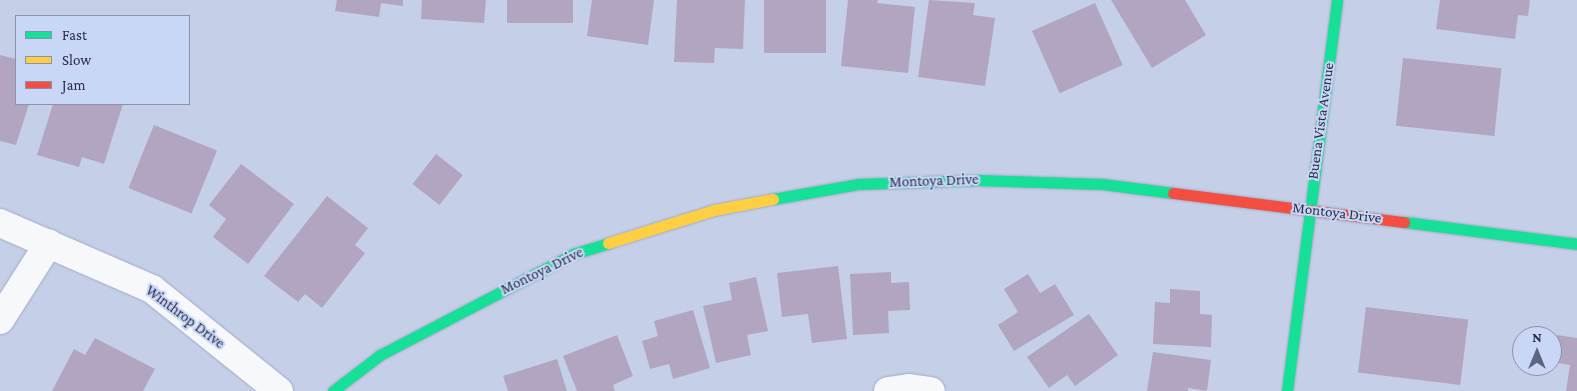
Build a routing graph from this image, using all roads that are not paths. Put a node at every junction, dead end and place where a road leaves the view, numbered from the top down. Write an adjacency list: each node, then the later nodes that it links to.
1 (1337, 0): 2 (street, Buena Vista Avenue)
2 (1309, 209): 5 (street, Montoya Drive); 8 (street, Montoya Drive); 11 (street, Buena Vista Avenue)
3 (0, 223): 4 (street, Winthrop Drive)
4 (49, 243): 6 (street); 7 (street, Winthrop Drive)
5 (1577, 244)
6 (0, 320)
7 (279, 391)
8 (332, 391)
9 (888, 391): 10 (street)
10 (931, 391)
11 (1286, 391)

